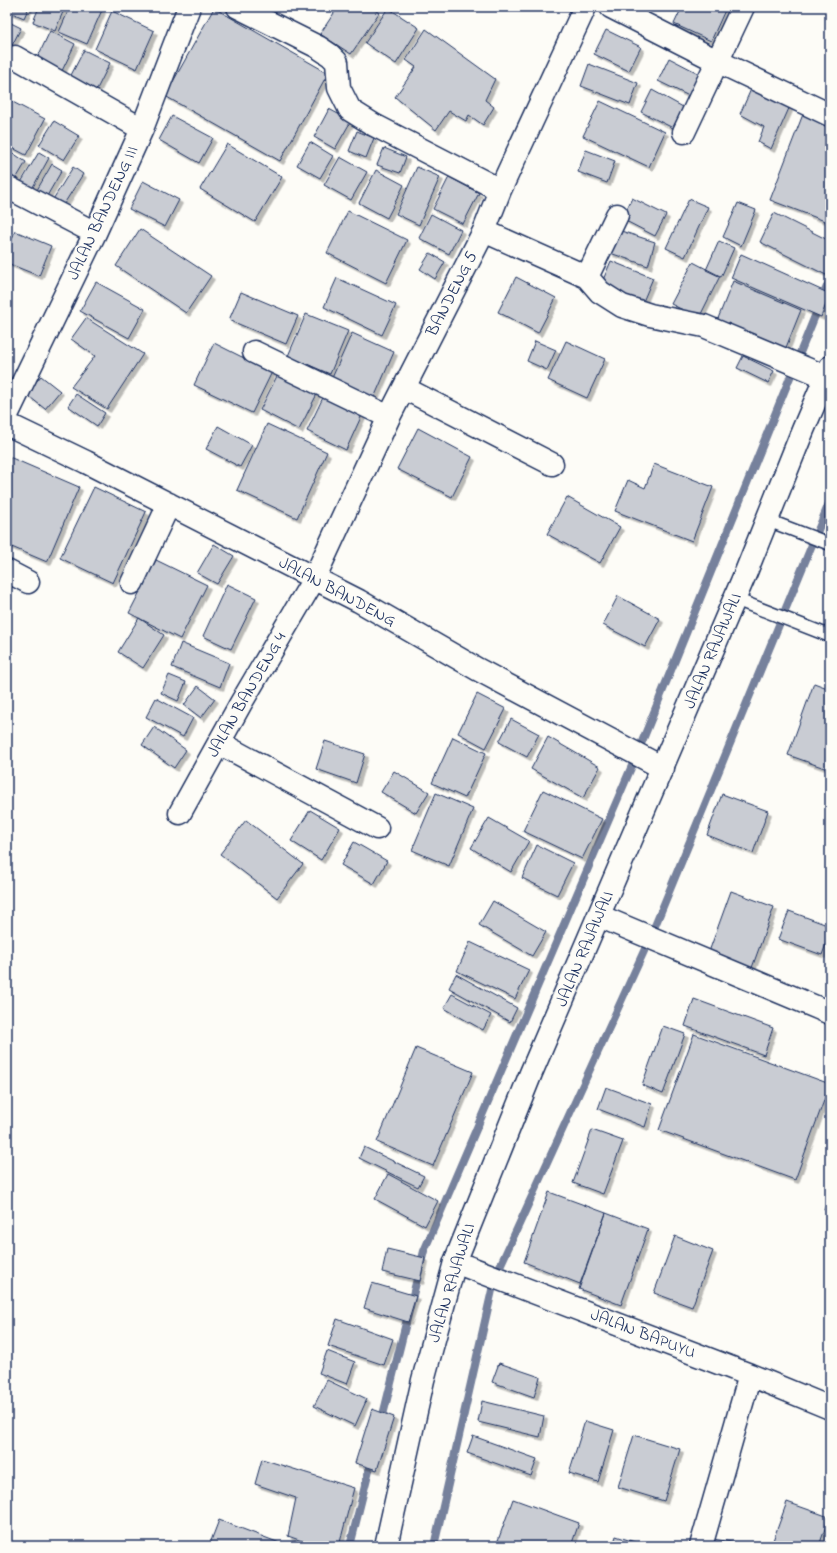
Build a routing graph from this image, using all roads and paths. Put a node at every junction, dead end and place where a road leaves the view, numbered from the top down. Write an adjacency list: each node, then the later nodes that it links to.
1 (238, 7): 12 (street)
2 (586, 7): 12 (street, BANDENG 5)
3 (612, 7): 7 (street)
4 (743, 7): 7 (street)
5 (187, 8): 9 (street, JALAN BANDENG III)
6 (15, 57): 9 (street)
7 (717, 61): 8 (street); 10 (street)
8 (830, 115)
9 (142, 129): 15 (street, JALAN BANDENG III)
10 (684, 132)
11 (7, 187): 15 (street)
12 (500, 190): 14 (street, BANDENG 5)
13 (617, 215): 16 (street)
14 (484, 231): 16 (street); 19 (street, BANDENG 5)
15 (95, 233): 20 (street, JALAN BANDENG III)
16 (587, 277): 18 (street)
17 (254, 352): 21 (street)
18 (828, 372): 25 (street, JALAN RAJAWALI)
19 (404, 388): 21 (street, BANDENG 5); 23 (street)
20 (7, 415)
21 (389, 417): 28 (street, BANDENG 5)
22 (7, 424): 24 (street, JALAN BANDENG)
23 (552, 464)
24 (169, 504): 28 (street, JALAN BANDENG); 30 (street)
25 (767, 520): 26 (lane); 31 (street, JALAN RAJAWALI)
26 (830, 544)
27 (7, 571): 29 (street)
28 (314, 579): 33 (street, JALAN BANDENG 4); 34 (street, JALAN BANDENG)
29 (28, 582)
30 (132, 583)
31 (735, 599): 32 (lane); 34 (street, JALAN RAJAWALI)
32 (830, 636)
33 (219, 743): 35 (street, JALAN BANDENG 4); 36 (street)
34 (663, 768): 37 (street, JALAN RAJAWALI)
35 (180, 812)
36 (377, 828)
37 (599, 916): 38 (street); 39 (street, JALAN RAJAWALI)
38 (830, 1013)
39 (455, 1262): 40 (street, JALAN BAPUYU); 42 (street, JALAN RAJAWALI)
40 (750, 1375): 41 (street, JALAN BAPUYU); 43 (street)
41 (830, 1408)
42 (386, 1546)
43 (701, 1546)

